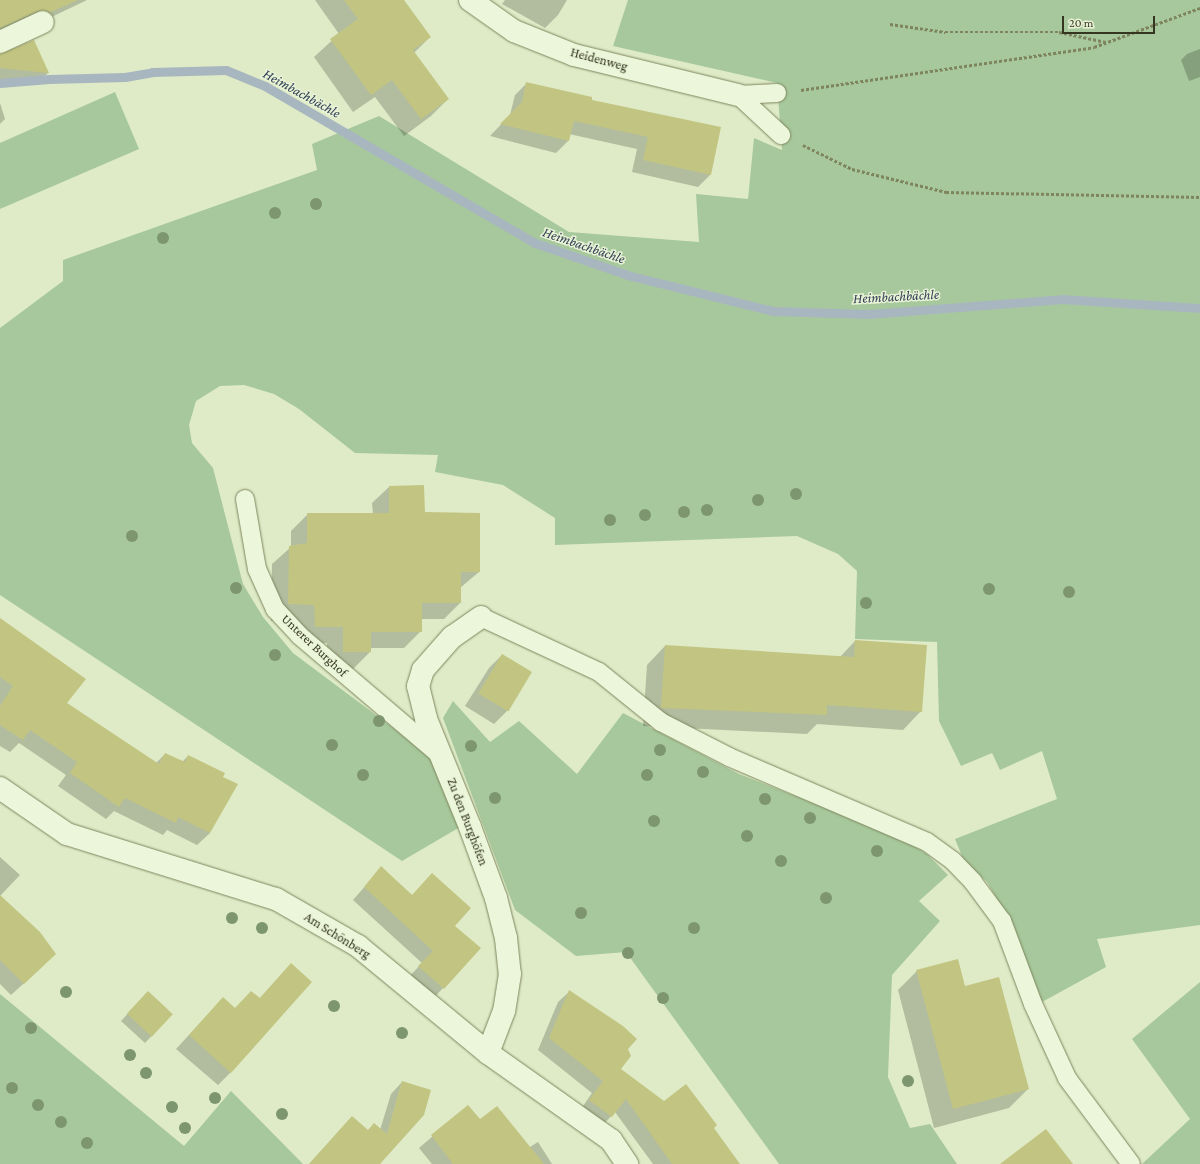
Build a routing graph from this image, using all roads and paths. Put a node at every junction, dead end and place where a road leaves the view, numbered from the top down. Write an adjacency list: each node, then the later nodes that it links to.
1 (470, 0): 8 (street, Heidenweg)
2 (1200, 8): 6 (path)
3 (43, 22): 5 (street)
4 (890, 24): 6 (path)
5 (0, 42)
6 (1106, 42): 7 (path)
7 (777, 93): 8 (lane, Heidenweg)
8 (738, 95): 9 (lane, Heidenweg)
9 (781, 135): 10 (path)
10 (1200, 197)
11 (245, 499): 13 (lane, Unterer Burghof)
12 (481, 617): 13 (street, Zu den Burghöfen); 17 (lane)
13 (441, 756): 15 (street, Zu den Burghöfen)
14 (0, 788): 15 (street, Am Schönberg)
15 (488, 1053): 16 (street, Am Schönberg)
16 (627, 1164)
17 (1132, 1164)

